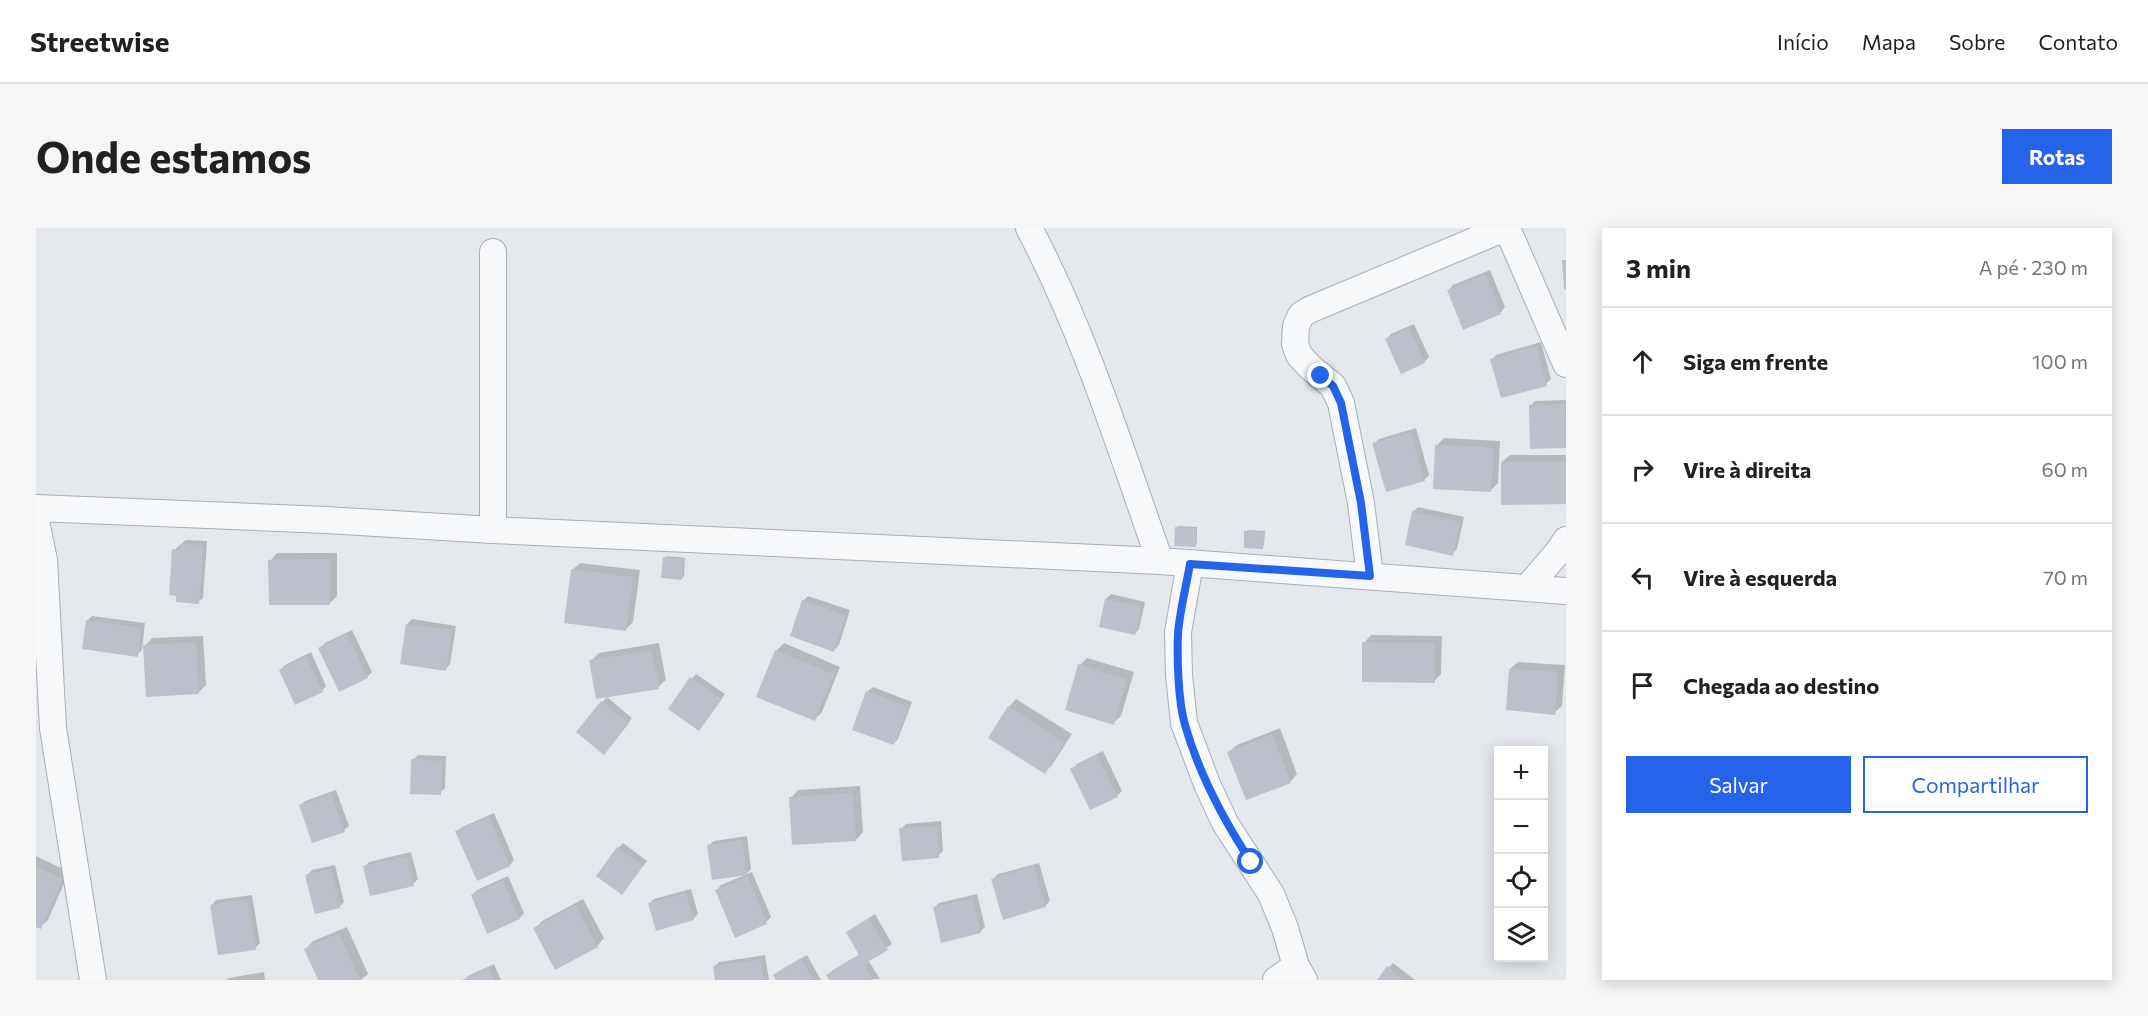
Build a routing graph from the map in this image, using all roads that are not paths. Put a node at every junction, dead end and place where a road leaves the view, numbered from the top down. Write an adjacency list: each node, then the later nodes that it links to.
1 (1029, 228): 9 (street)
2 (1506, 228): 4 (street); 11 (street)
3 (493, 252): 7 (street)
4 (1566, 364)
5 (36, 508): 7 (street)
6 (36, 521): 15 (street)
7 (493, 530): 9 (street)
8 (1566, 540): 12 (street)
9 (1160, 561): 10 (street)
10 (1190, 564): 11 (street); 14 (street)
11 (1370, 576): 12 (street)
12 (1528, 587): 13 (street)
13 (1566, 591)
14 (1292, 975)
15 (93, 980)

